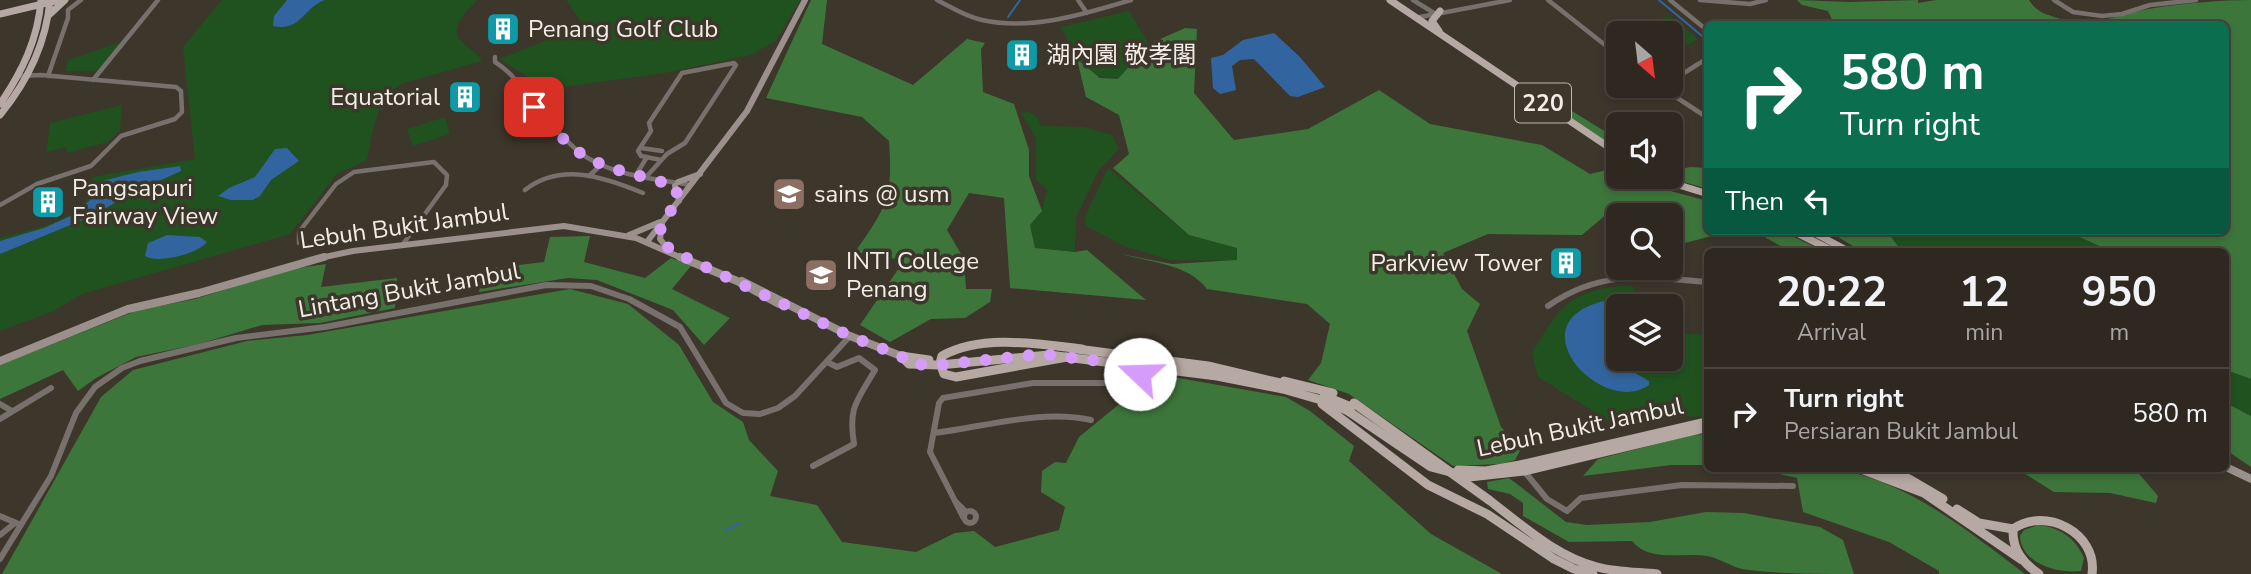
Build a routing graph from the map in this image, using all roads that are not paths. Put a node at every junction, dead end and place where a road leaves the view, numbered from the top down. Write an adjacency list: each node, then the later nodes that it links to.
1 (59, 0): 18 (main road)
2 (65, 0): 26 (main road)
3 (81, 0): 35 (street)
4 (158, 0): 37 (street)
5 (805, 0): 51 (main road)
6 (937, 0): 25 (street)
7 (1078, 0): 25 (street)
8 (1131, 0): 25 (street)
9 (1390, 0): 28 (main road, 220)
10 (1413, 0): 24 (street)
11 (1510, 0): 21 (street)
12 (1548, 0): 31 (street)
13 (1681, 0): 19 (street)
14 (1700, 0): 15 (street)
15 (1766, 0)
16 (2054, 0): 17 (street)
17 (2196, 0)
18 (50, 1): 20 (main road); 26 (main road)
19 (1672, 1): 29 (street)
20 (41, 2): 22 (main road); 23 (main road); 27 (main road)
21 (1476, 3): 24 (street)
22 (12, 11): 23 (main road); 27 (main road)
23 (0, 12)
24 (1437, 12): 28 (street); 30 (main road)
25 (1087, 13)
26 (49, 15): 36 (main road)
27 (40, 17): 36 (main road)
28 (1415, 18): 30 (main road, 220)
29 (1704, 28)
30 (1448, 40): 44 (main road, 220)
31 (1606, 46)
32 (495, 57): 49 (street)
33 (1704, 60): 34 (street)
34 (1684, 73)
35 (45, 76): 36 (street); 37 (street)
36 (25, 77): 39 (main road); 42 (main road)
37 (93, 80): 63 (street)
38 (1678, 98): 41 (street)
39 (0, 104)
40 (1704, 110): 41 (street)
41 (1700, 113): 43 (street)
42 (0, 115)
43 (1704, 116)
44 (1606, 145)
45 (641, 148): 46 (street); 47 (street); 48 (street)
46 (662, 151)
47 (647, 157): 48 (street); 52 (street)
48 (661, 160): 54 (street)
49 (603, 164): 50 (street); 53 (street)
50 (609, 167): 52 (street); 55 (street)
51 (700, 174): 56 (main road); 58 (main road)
52 (635, 175): 54 (street)
53 (589, 176): 55 (street); 59 (street)
54 (646, 177): 56 (street)
55 (596, 178): 60 (street)
56 (676, 184): 58 (street); 62 (main road)
57 (1683, 186): 61 (main road)
58 (690, 187): 62 (main road)
59 (524, 190)
60 (643, 193)
61 (1704, 193)
62 (679, 201): 64 (main road)
63 (0, 205)
64 (663, 220): 65 (main road); 68 (main road); 73 (main road)
65 (626, 235): 68 (main road, Lebuh Bukit Jambul); 70 (main road, Lebuh Bukit Jambul)
66 (1801, 235): 71 (main road)
67 (1818, 235): 72 (main road)
68 (647, 242): 73 (main road, Lebuh Bukit Jambul)
69 (299, 243): 70 (street)
70 (403, 244): 80 (main road, Lebuh Bukit Jambul)
71 (1827, 248)
72 (1843, 248)
73 (670, 250): 76 (main road, Lebuh Bukit Jambul)
74 (1704, 282): 75 (street)
75 (1548, 306)
76 (850, 336): 78 (main road, Lebuh Bukit Jambul); 81 (street, Lintang Bukit Jambul)
77 (1082, 349): 78 (main road, Lebuh Bukit Jambul); 79 (main road, bridge); 83 (main road, Lebuh Bukit Jambul)
78 (901, 356): 79 (main road, Lebuh Bukit Jambul)
79 (1068, 357): 82 (main road, Lebuh Bukit Jambul)
80 (0, 361)
81 (827, 362): 93 (street); 102 (street, Lintang Bukit Jambul)
82 (1140, 366): 85 (main road, Lebuh Bukit Jambul); 92 (street)
83 (1251, 375): 90 (main road, Lebuh Bukit Jambul); 108 (main road, bridge)
84 (51, 388): 87 (street)
85 (1309, 396): 95 (main road, Lebuh Bukit Jambul); 107 (main road)
86 (0, 404): 87 (street)
87 (12, 411): 88 (street)
88 (0, 419)
89 (1091, 420): 92 (street)
90 (1704, 425)
91 (1704, 426): 95 (main road, Lebuh Bukit Jambul)
92 (934, 433): 100 (street)
93 (813, 466)
94 (2229, 468): 98 (main road)
95 (1524, 471): 99 (street)
96 (1869, 472): 106 (main road)
97 (1891, 472): 103 (main road)
98 (2251, 479)
99 (1793, 486)
100 (965, 514)
101 (0, 516): 102 (street)
102 (18, 524): 104 (street); 105 (street, Lintang Bukit Jambul)
103 (2013, 529): 106 (main road); 110 (main road)
104 (0, 535)
105 (0, 559)
106 (2022, 560): 109 (main road)
107 (1594, 574)
108 (1657, 574)
109 (2039, 574)
110 (2092, 574)

